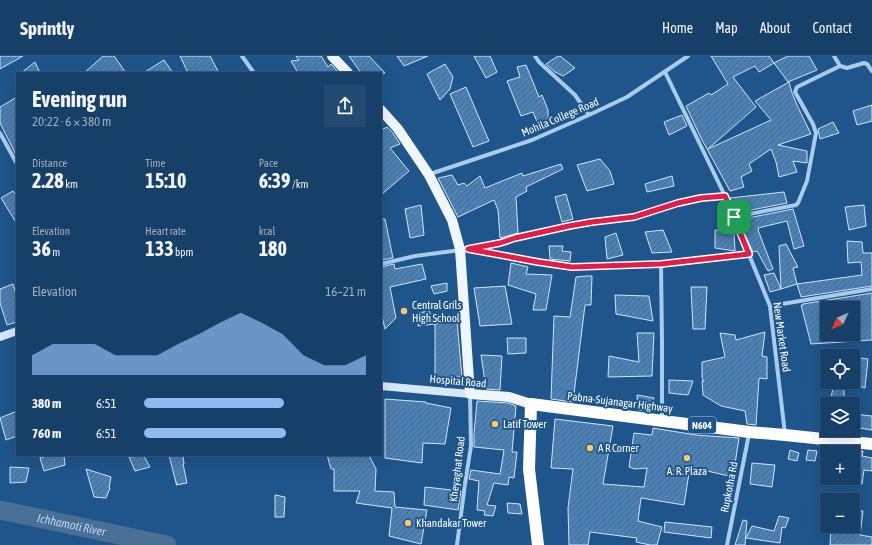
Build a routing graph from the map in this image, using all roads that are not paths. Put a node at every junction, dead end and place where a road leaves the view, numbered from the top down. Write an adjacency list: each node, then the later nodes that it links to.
1 (242, 56): 8 (street)
2 (332, 56): 9 (main road)
3 (535, 56): 12 (street)
4 (688, 56): 10 (street, Mohila College Road)
5 (834, 56): 6 (street)
6 (840, 66): 7 (street); 17 (street)
7 (872, 71)
8 (253, 72)
9 (347, 72)
10 (665, 72): 12 (street, Mohila College Road); 16 (street, New Market Road)
11 (382, 111): 15 (main road)
12 (589, 115): 15 (street, Mohila College Road)
13 (0, 133): 14 (street)
14 (16, 162)
15 (429, 174): 18 (main road)
16 (725, 196): 17 (street, New Market Road); 18 (street)
17 (734, 217): 19 (street, New Market Road)
18 (464, 249): 20 (street); 21 (street); 27 (main road)
19 (749, 254): 21 (street); 23 (street, New Market Road)
20 (382, 264)
21 (661, 264): 29 (street)
22 (872, 289): 23 (street)
23 (770, 306): 31 (street, New Market Road)
24 (16, 331): 25 (main road)
25 (0, 337)
26 (382, 385): 27 (main road, Hospital Road)
27 (470, 394): 28 (main road, Hospital Road); 33 (street, Kheyaghat Road)
28 (531, 404): 29 (highway, Pabna-Sujanagar Highway / N604); 34 (highway)
29 (662, 420): 30 (highway, Pabna-Sujanagar Highway / N604)
30 (749, 432): 31 (highway, Pabna-Sujanagar Highway / N604); 35 (street, Rupkotha Rd)
31 (785, 434): 32 (highway, Pabna-Sujanagar Highway / N604)
32 (872, 444)
33 (457, 545)
34 (538, 545)
35 (727, 545)

